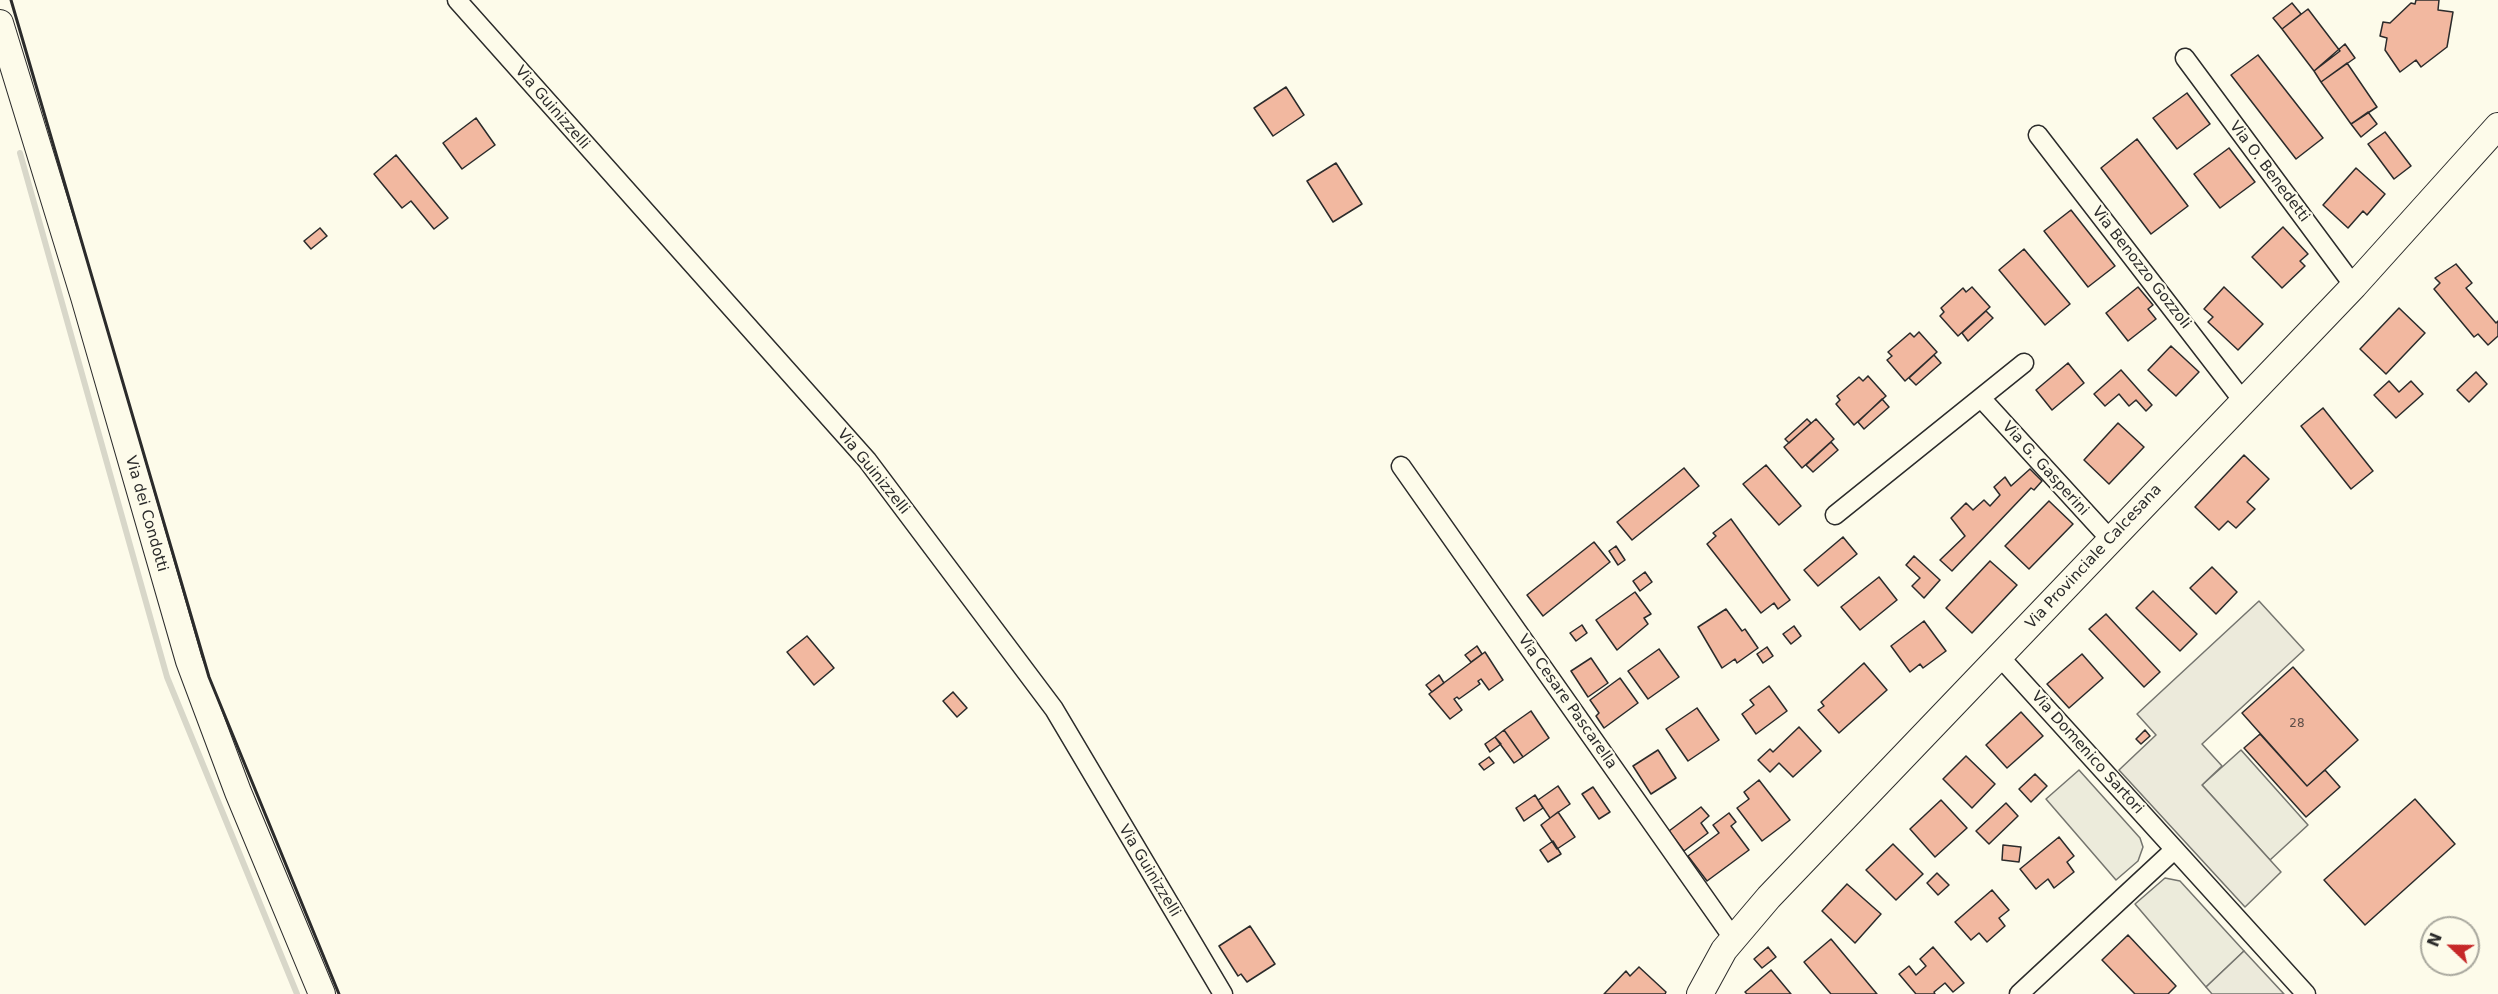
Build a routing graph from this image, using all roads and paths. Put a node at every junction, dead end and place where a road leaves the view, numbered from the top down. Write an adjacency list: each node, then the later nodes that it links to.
1 (457, 0): 17 (street, Via Guinizzelli)
2 (0, 23): 16 (main road, Via dei Condotti)
3 (2184, 58): 6 (street, Via O. Benedetti)
4 (2498, 126): 6 (main road, Via Provinciale Calcesana)
5 (2038, 135): 9 (street, Via Benozzo Gozzoli)
6 (2354, 286): 9 (main road, Via Provinciale Calcesana)
7 (2024, 363): 8 (street)
8 (1981, 398): 11 (street); 12 (street, Via G. Gasperini)
9 (2244, 401): 12 (main road, Via Provinciale Calcesana)
10 (1401, 466): 15 (street, Via Cesare Pascarella)
11 (1835, 515)
12 (2110, 539): 13 (main road, Via Provinciale Calcesana)
13 (2000, 657): 14 (street, Via Domenico Sartori); 15 (main road, Via Provinciale Calcesana)
14 (2174, 850): 19 (street); 20 (street, Via Domenico Sartori)
15 (1734, 938): 18 (main road, Via Provinciale Calcesana)
16 (322, 994)
17 (1223, 994)
18 (1700, 994)
19 (2019, 994)
20 (2306, 994)

